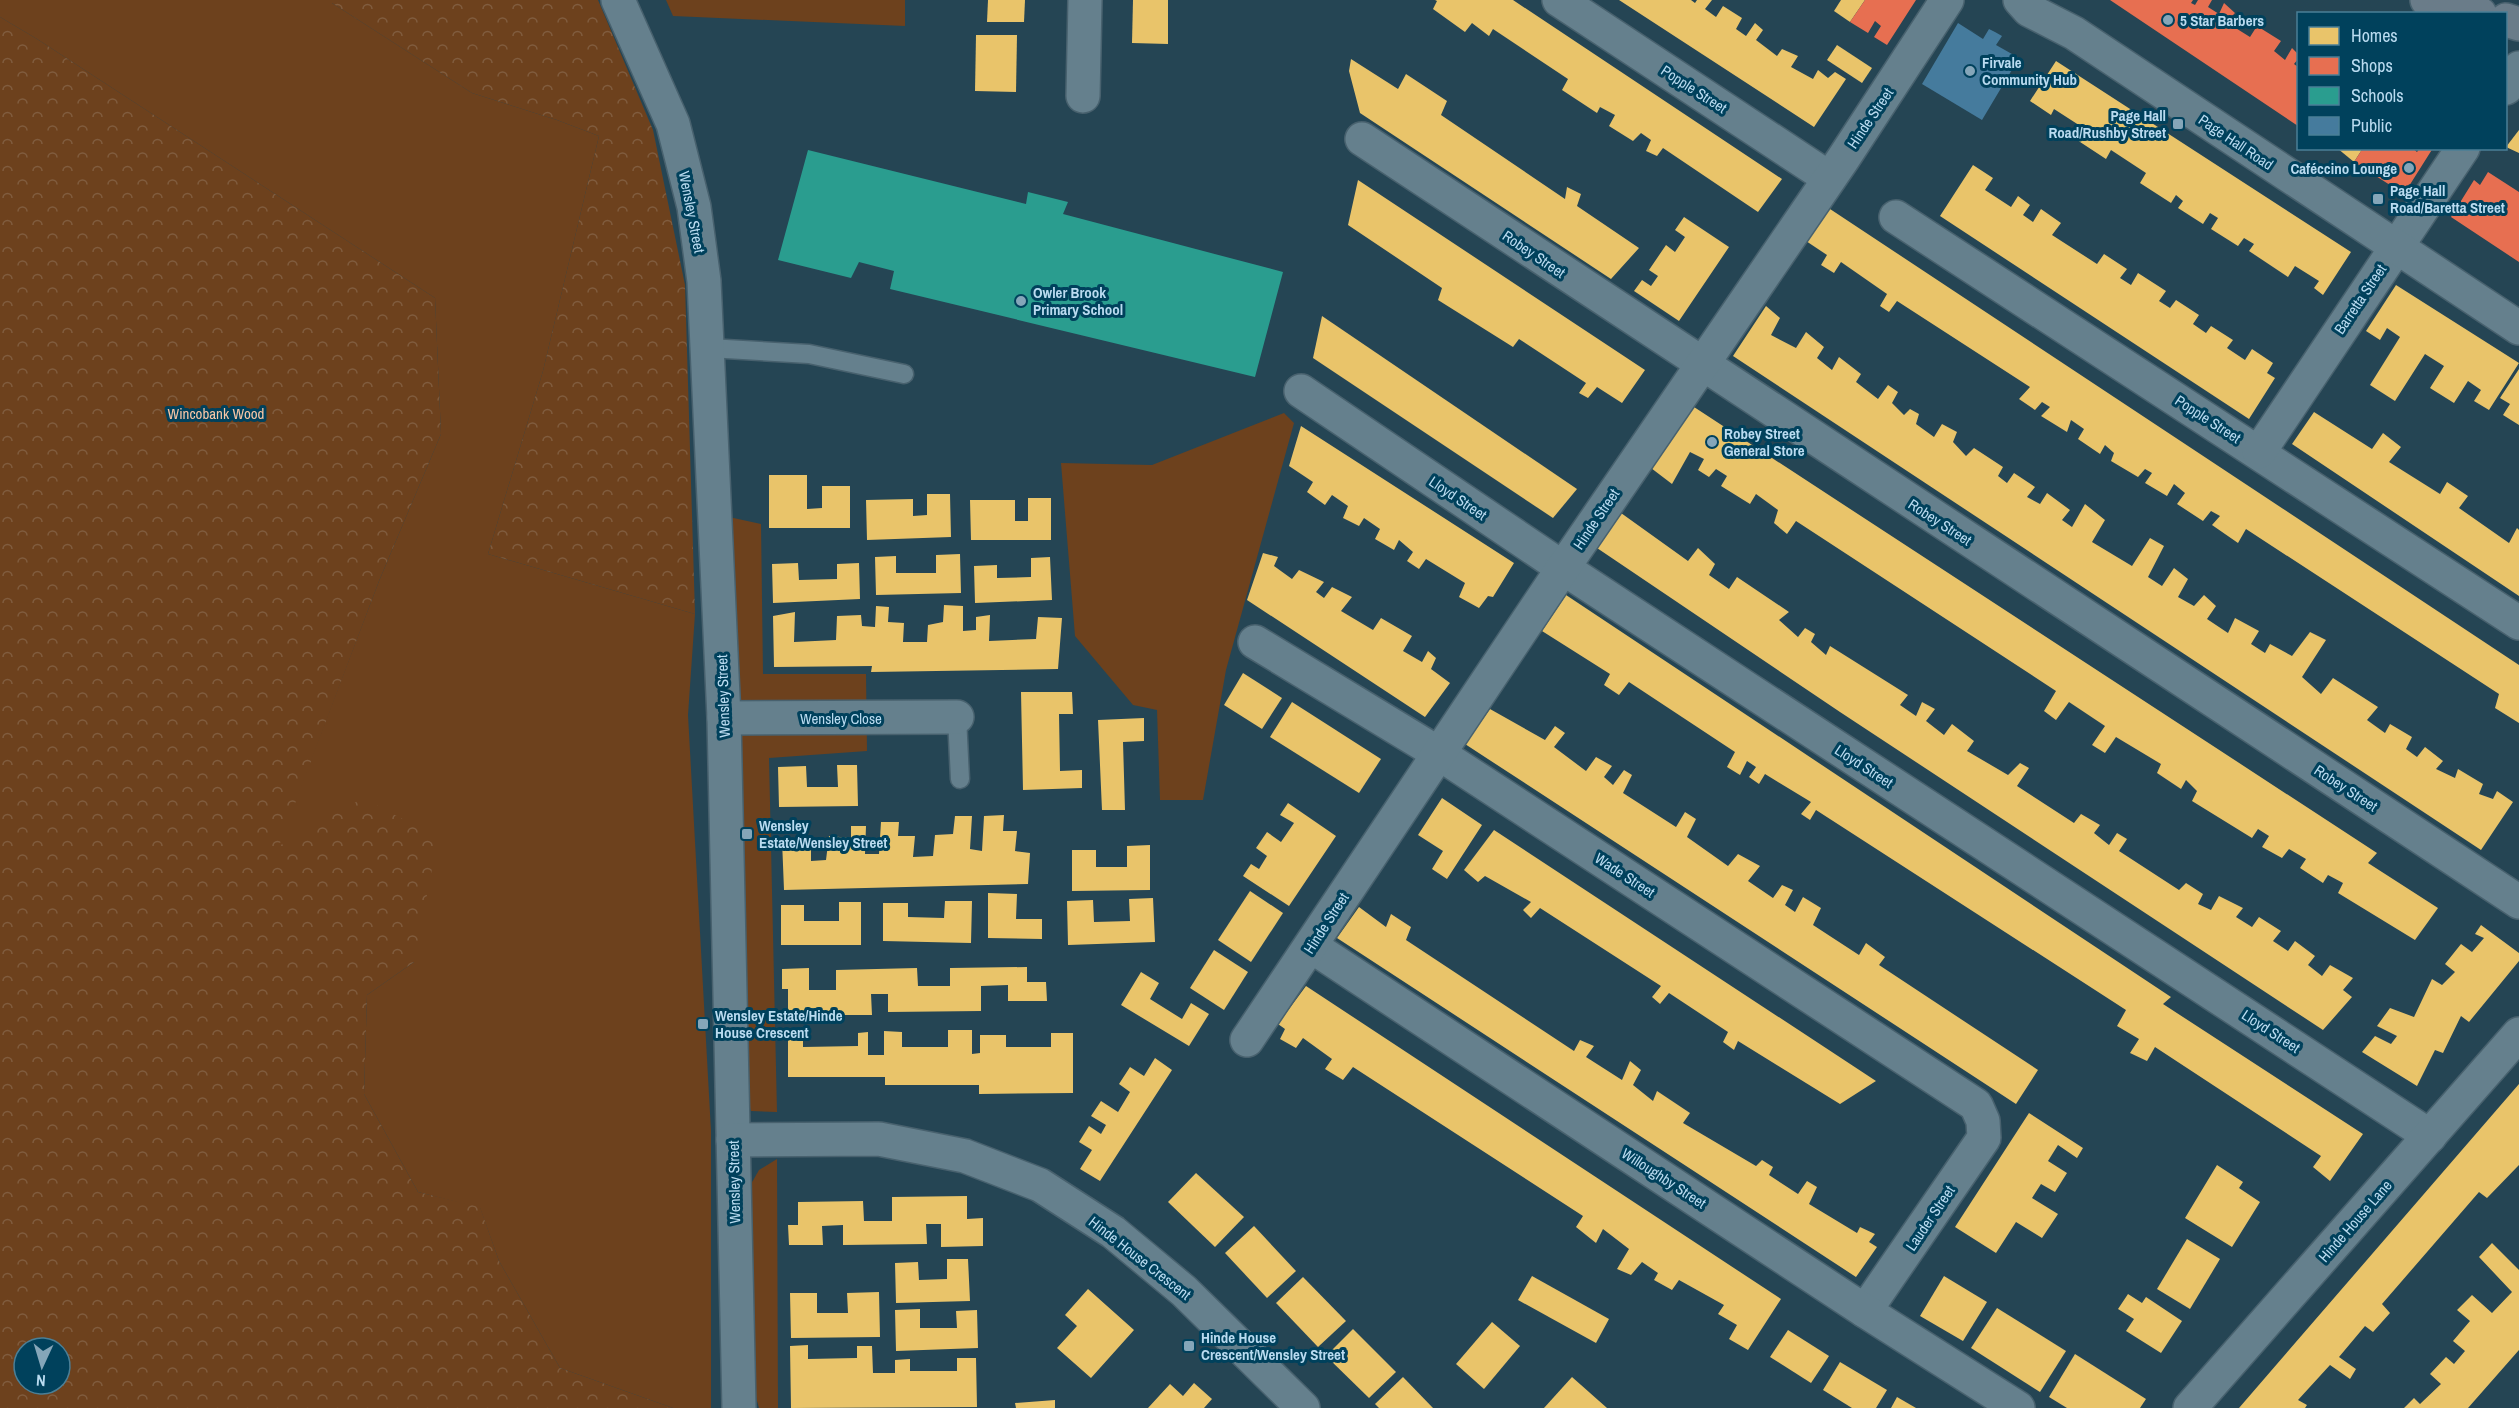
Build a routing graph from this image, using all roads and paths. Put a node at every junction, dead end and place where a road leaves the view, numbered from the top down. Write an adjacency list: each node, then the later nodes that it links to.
1 (618, 0): 19 (street, Wensley Street)
2 (1085, 0): 12 (street)
3 (1558, 0): 15 (street, Popple Street)
4 (2020, 0): 9 (street, Page Hall Road)
5 (2056, 0): 9 (street, Page Hall Road)
6 (2427, 0): 8 (main road)
7 (1946, 3): 15 (street, Hinde Street)
8 (2472, 12)
9 (2074, 33): 17 (street, Page Hall Road)
10 (2519, 68): 11 (street)
11 (2507, 85)
12 (1083, 96)
13 (1362, 139): 20 (street, Robey Street)
14 (2462, 150): 17 (street, Barretta Street)
15 (1829, 178): 20 (street, Hinde Street)
16 (1896, 218): 23 (street, Popple Street)
17 (2394, 248): 18 (street, Page Hall Road); 23 (street, Barretta Street)
18 (2519, 328)
19 (709, 348): 21 (lane); 28 (street, Wensley Street)
20 (1702, 365): 24 (street, Hinde Street); 31 (street, Robey Street)
21 (904, 374)
22 (1301, 391): 24 (street, Lloyd Street)
23 (2259, 452): 25 (street, Popple Street)
24 (1563, 568): 29 (street, Hinde Street); 36 (street, Lloyd Street)
25 (2519, 622)
26 (1255, 642): 29 (street, Wade Street)
27 (957, 717): 28 (street, Wensley Close); 30 (lane)
28 (724, 718): 37 (street, Wensley Street)
29 (1438, 753): 32 (street, Hinde Street); 35 (street, Wade Street)
30 (960, 779)
31 (2519, 902)
32 (1311, 946): 34 (street, Hinde Street); 38 (street, Willoughby Street)
33 (2519, 1034): 36 (street, Hinde House Lane)
34 (1247, 1040)
35 (1983, 1121): 38 (street, Lauder Street)
36 (2430, 1136): 42 (street, Hinde House Lane)
37 (733, 1140): 39 (street, Wensley Street); 40 (street, Hinde House Crescent)
38 (1865, 1311): 41 (street, Willoughby Street)
39 (739, 1408)
40 (1303, 1408)
41 (2018, 1408)
42 (2190, 1408)

